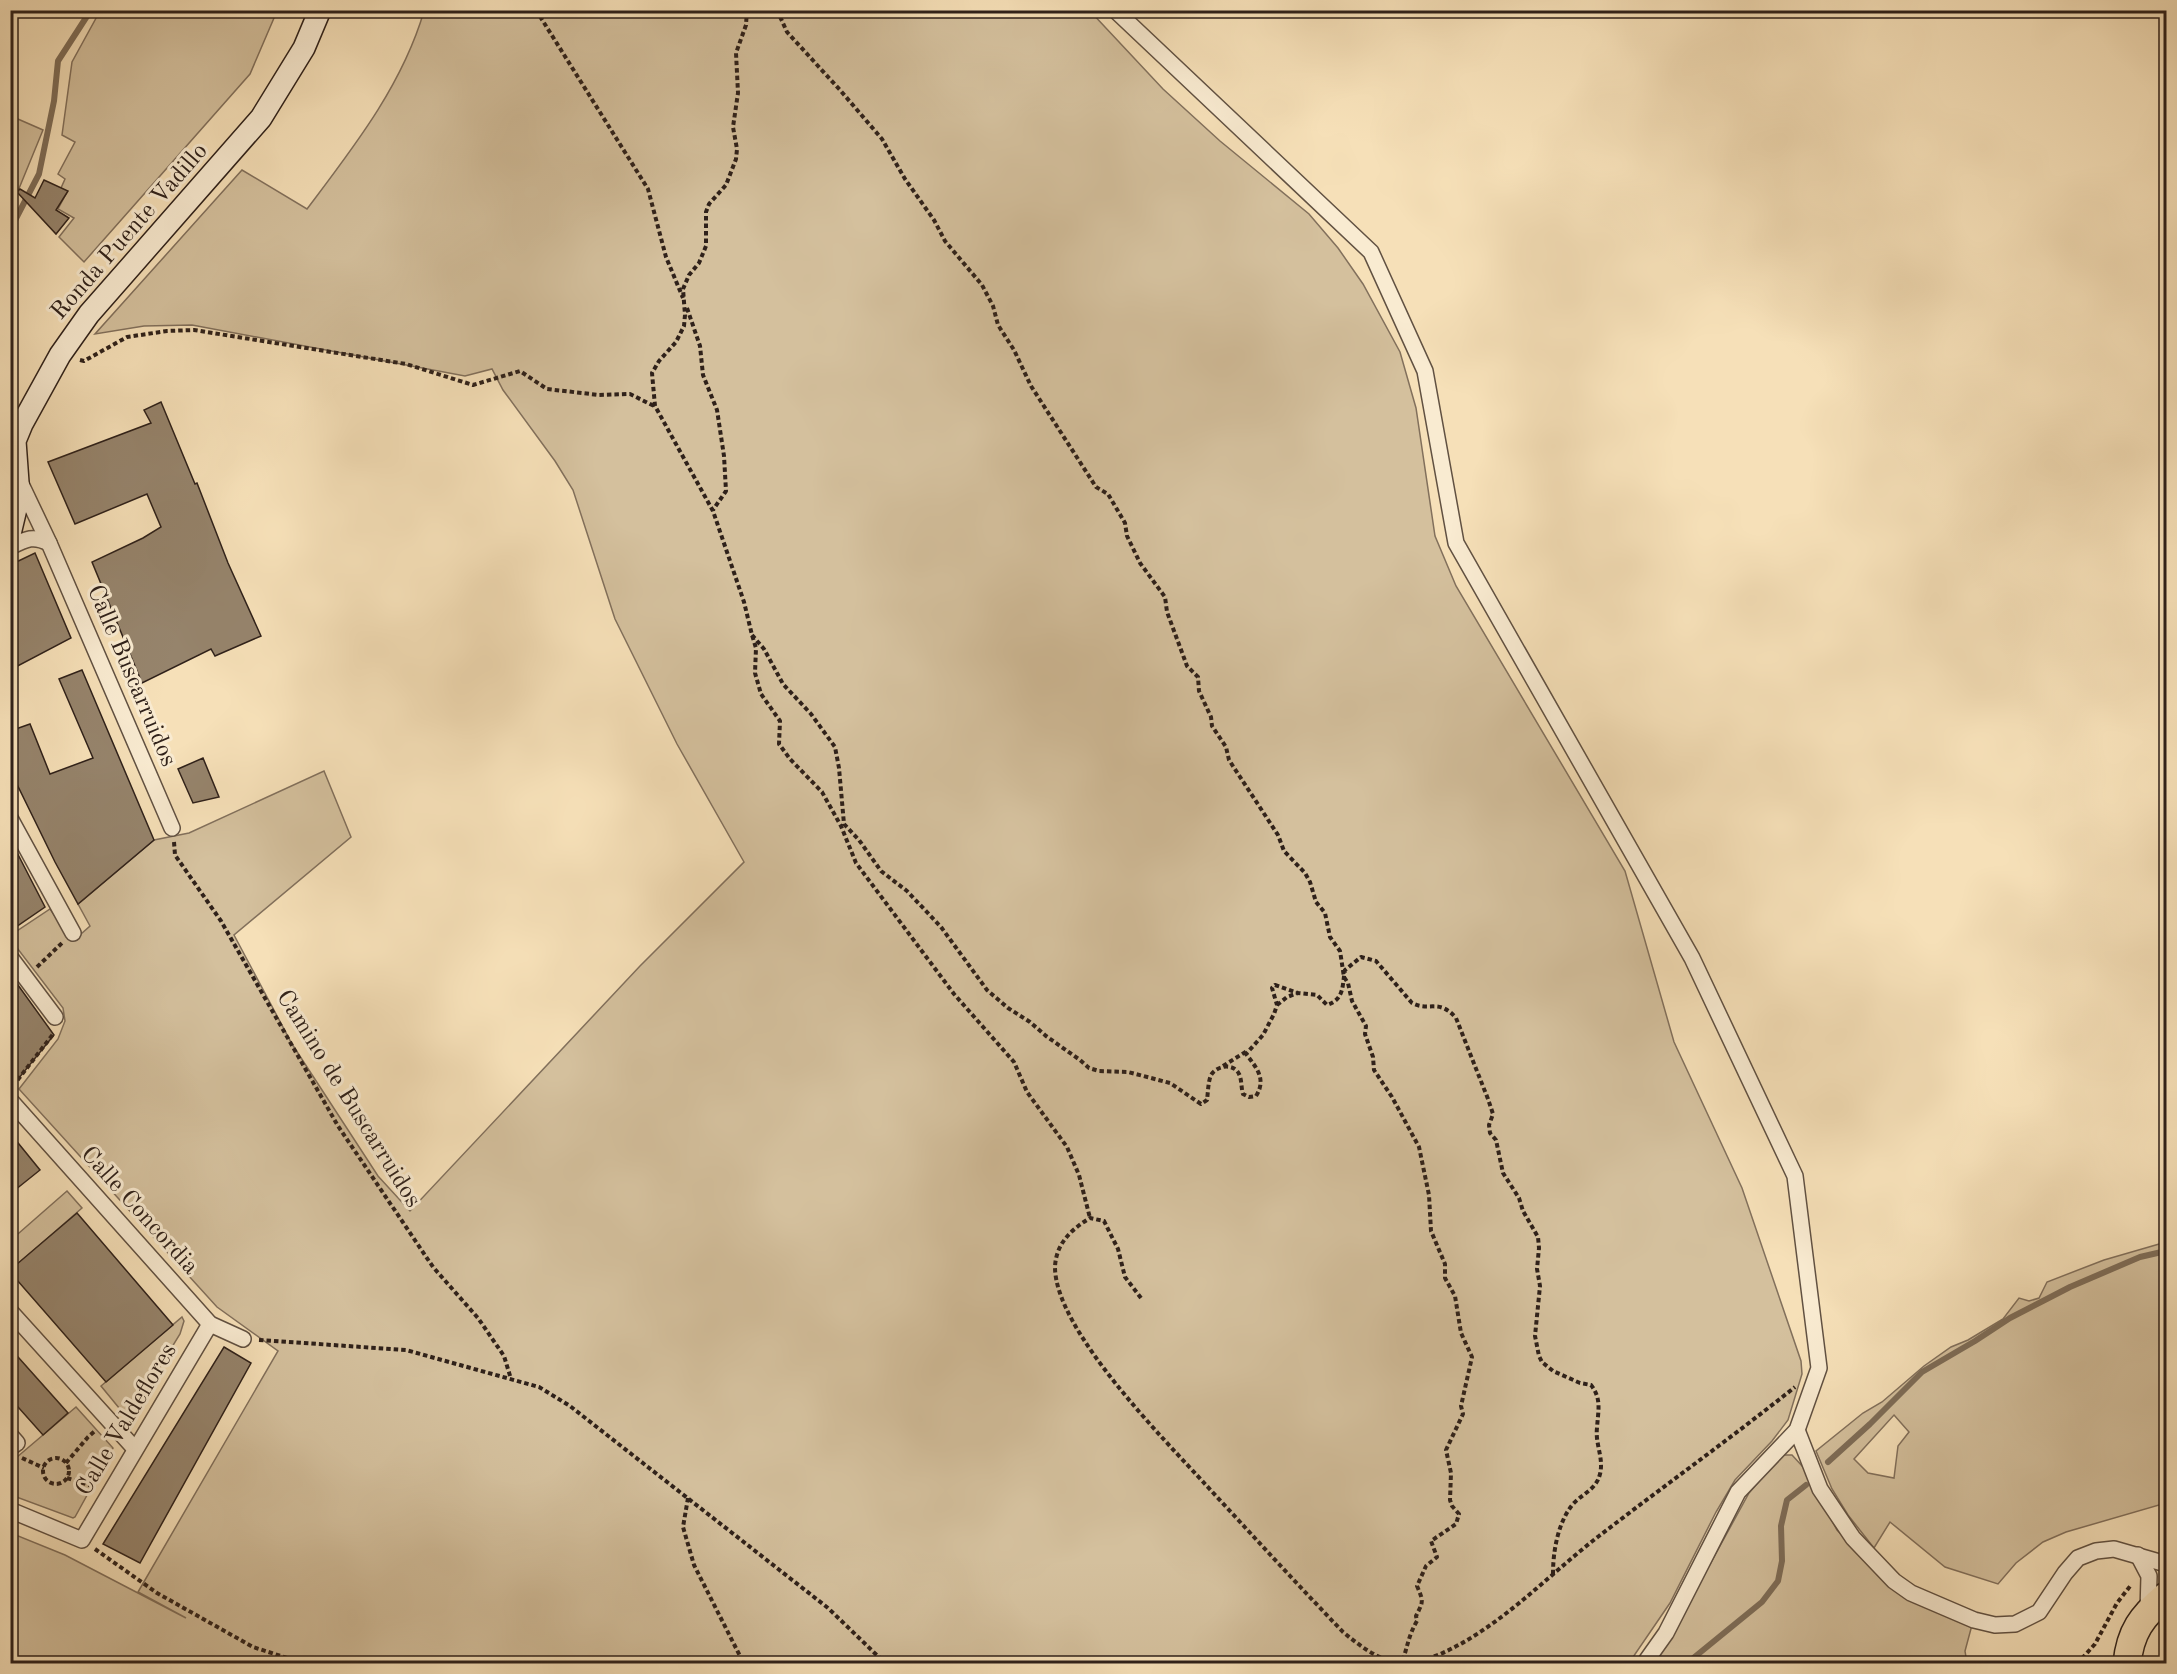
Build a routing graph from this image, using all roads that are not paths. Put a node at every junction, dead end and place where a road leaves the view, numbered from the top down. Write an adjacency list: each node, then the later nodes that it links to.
1 (320, 10): 3 (main road, Ronda Puente Vadillo)
2 (1115, 10): 17 (street)
3 (17, 477): 4 (main road, Ronda Puente Vadillo); 5 (street, Calle Buscarruidos)
4 (10, 534)
5 (49, 543): 6 (street); 8 (street, Calle Buscarruidos)
6 (10, 547)
7 (10, 818): 9 (street)
8 (172, 828)
9 (73, 933)
10 (10, 957): 11 (street)
11 (55, 1017)
12 (10, 1100): 13 (street, Calle Concordia)
13 (17, 1118): 15 (street, Calle Concordia)
14 (10, 1311): 19 (street)
15 (210, 1324): 16 (street, Calle Concordia); 19 (street, Calle Valdeflores)
16 (243, 1338)
17 (1797, 1430): 22 (street); 26 (street)
18 (10, 1435): 20 (street)
19 (135, 1449): 21 (street, Calle Valdeflores)
20 (15, 1452)
21 (10, 1510)
22 (2138, 1555): 23 (street); 24 (street)
23 (2166, 1564)
24 (2157, 1604): 25 (highway)
25 (2124, 1658)
26 (1644, 1664)

